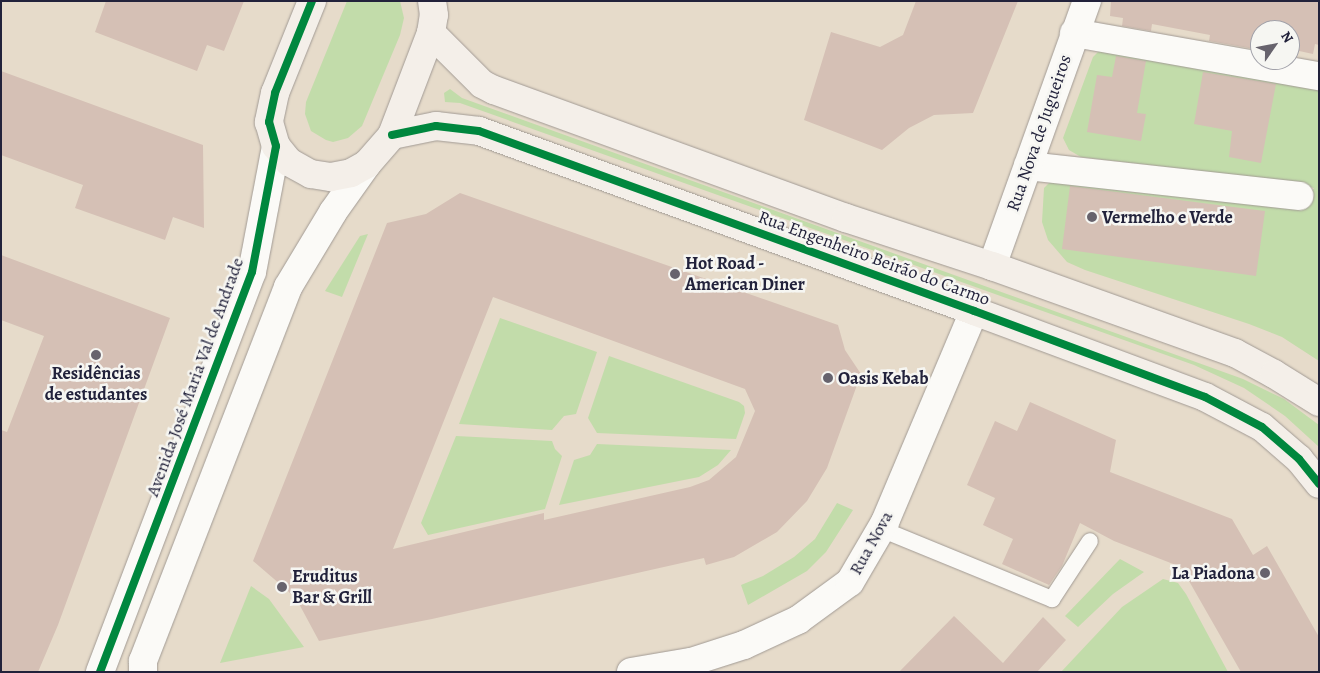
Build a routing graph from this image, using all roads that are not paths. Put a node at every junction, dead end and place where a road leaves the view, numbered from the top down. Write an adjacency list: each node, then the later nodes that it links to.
1 (312, 1): 8 (street, Avenida José Maria Val de Andrade)
2 (432, 1): 4 (street, Avenida José Maria Val de Andrade)
3 (1087, 1): 5 (street, Rua Nova de Jugueiros)
4 (431, 32): 7 (street, Avenida José Maria Val de Andrade); 12 (street, Rua Engenheiro Beirão do Carmo)
5 (1074, 33): 6 (street); 10 (street, Rua Nova de Jugueiros)
6 (1319, 76)
7 (392, 135): 9 (street, Avenida José Maria Val de Andrade); 13 (street, Rua Engenheiro Beirão do Carmo)
8 (276, 146): 9 (street, Avenida José Maria Val de Andrade); 18 (street, Avenida José Maria Val de Andrade)
9 (367, 164): 19 (street, Avenida José Maria Val de Andrade)
10 (1028, 166): 11 (street); 12 (street, Rua Nova de Jugueiros)
11 (1299, 196)
12 (992, 266): 14 (street, Rua Engenheiro Beirão do Carmo)
13 (974, 311): 15 (street, Rua Engenheiro Beirão do Carmo); 16 (street, Rua Nova)
14 (1319, 402)
15 (1319, 484)
16 (881, 529): 17 (lane); 20 (street, Rua Nova)
17 (1090, 541)
18 (100, 672)
19 (143, 672)
20 (631, 672)

